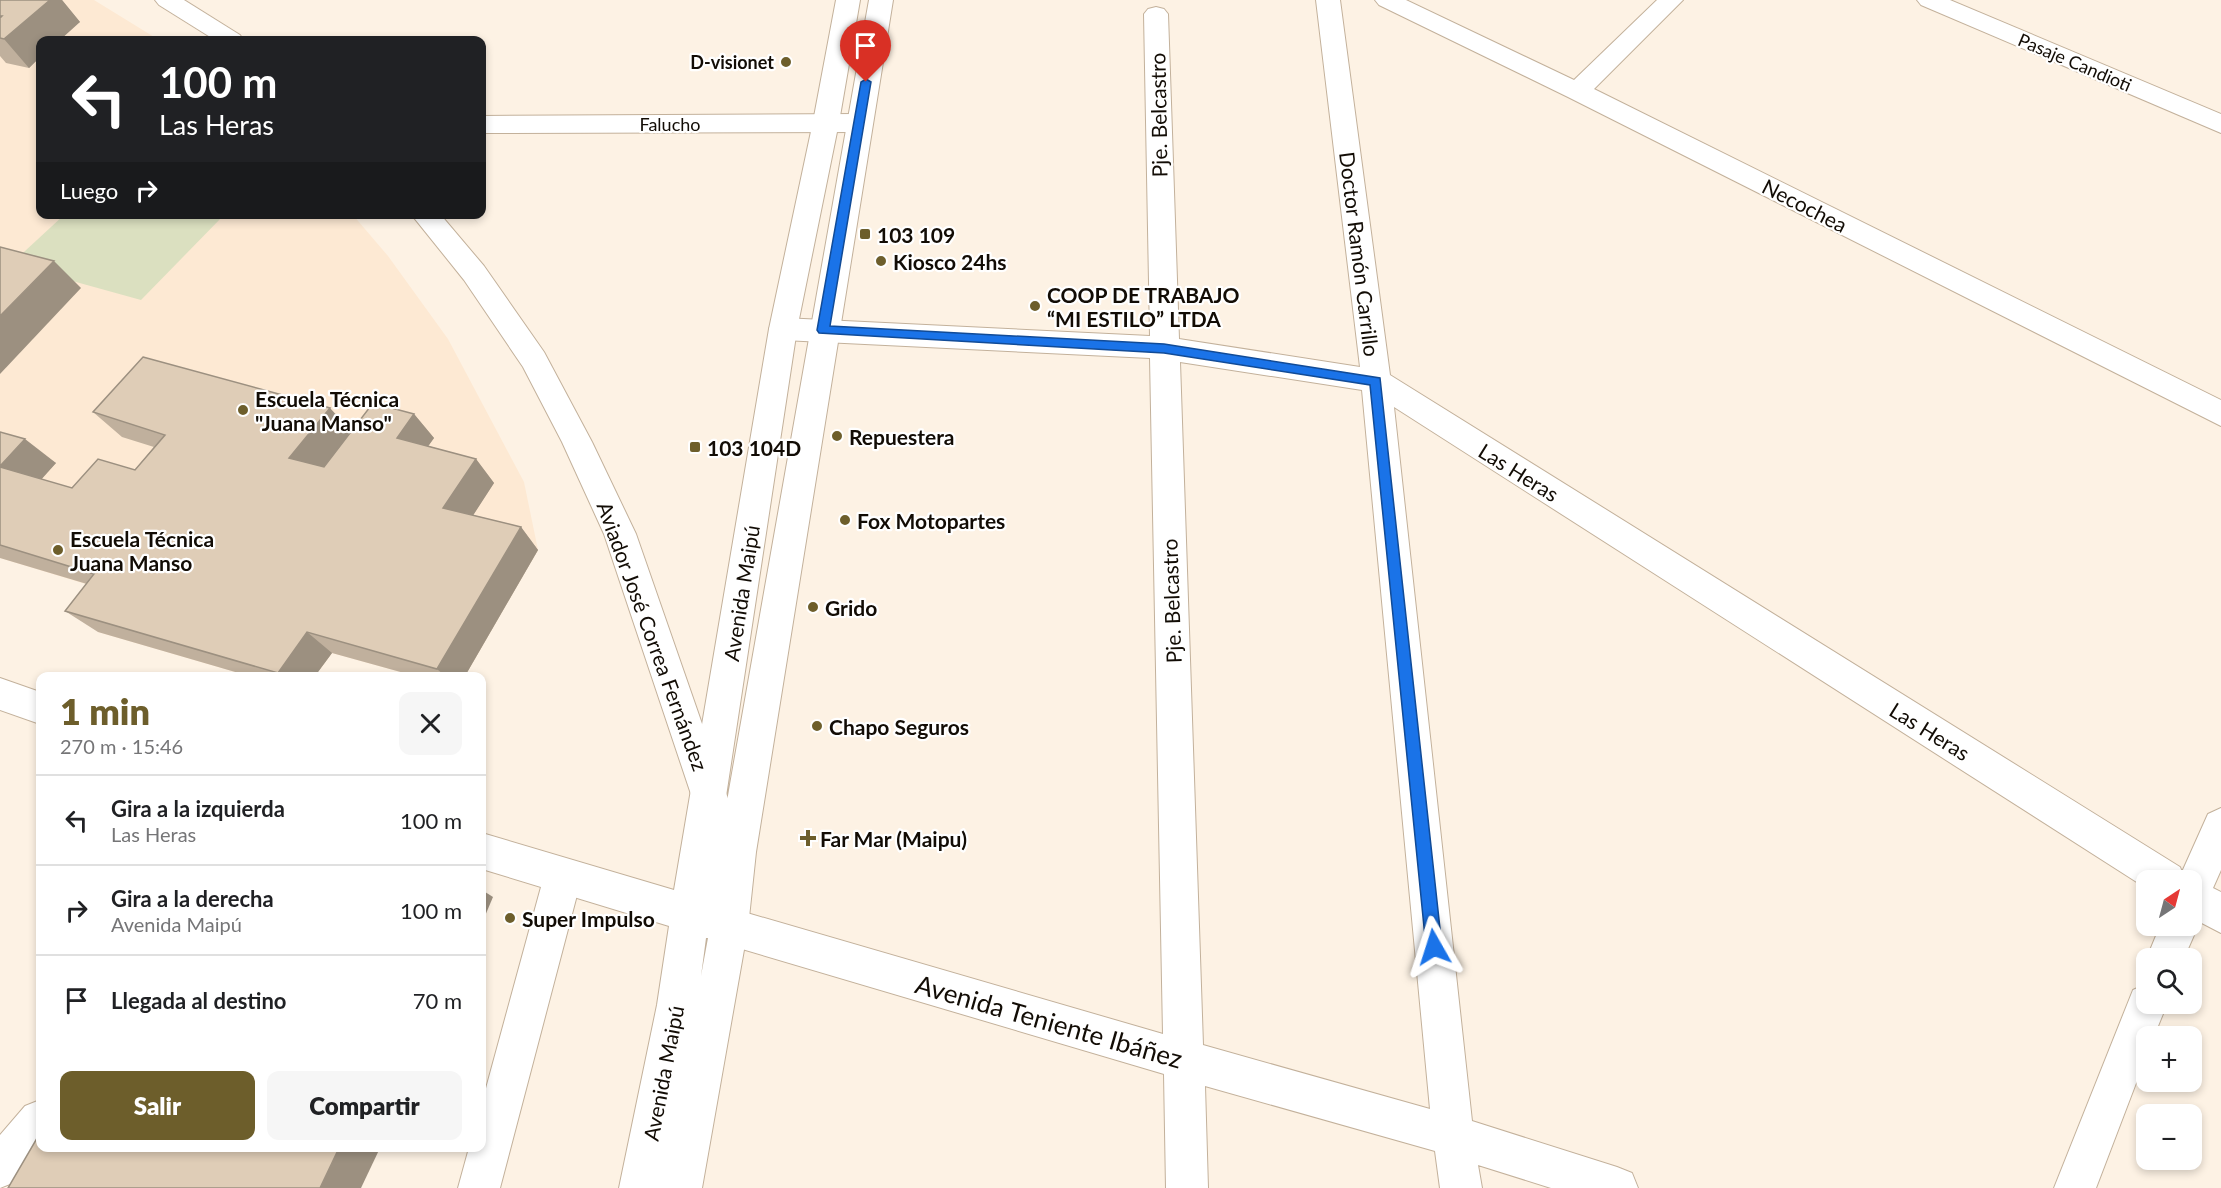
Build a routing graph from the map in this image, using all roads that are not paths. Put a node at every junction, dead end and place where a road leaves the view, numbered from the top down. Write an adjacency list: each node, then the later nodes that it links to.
1 (848, 0): 11 (street, Avenida Maipú)
2 (880, 0): 12 (street, Avenida Maipú)
3 (1328, 0): 19 (street, Doctor Ramón Carrillo)
4 (1387, 0): 10 (street, Necochea)
5 (1671, 0): 10 (street)
6 (1929, 0): 13 (street, Pasaje Candioti)
7 (174, 2): 9 (street)
8 (1156, 14): 18 (street, Pje. Belcastro)
9 (225, 36)
10 (1577, 91): 20 (street, Necochea)
11 (826, 122): 12 (street, Falucho); 14 (street, Falucho); 16 (street, Avenida Maipú)
12 (859, 123): 17 (street, Avenida Maipú)
13 (2221, 124)
14 (486, 125)
15 (428, 219): 23 (street, Aviador José Correa Fernández)
16 (783, 329): 17 (street, Las Heras); 23 (street, Avenida Maipú)
17 (823, 330): 18 (street, Las Heras); 32 (street, Avenida Maipú)
18 (1164, 348): 19 (street, Las Heras); 34 (street, Pje. Belcastro)
19 (1376, 381): 26 (street, Las Heras); 36 (street, Doctor Ramón Carrillo)
20 (2221, 414)
21 (0, 694): 22 (street)
22 (36, 707)
23 (709, 791): 30 (street, Avenida Maipú); 32 (street, Aviador José Correa Fernández)
24 (2221, 826): 27 (street)
25 (486, 852): 28 (street, Avenida Teniente Ibáñez)
26 (2151, 870)
27 (2202, 871)
28 (563, 876): 30 (street, Avenida Teniente Ibáñez); 38 (street)
29 (2202, 902): 31 (street)
30 (691, 913): 32 (street, Avenida Teniente Ibáñez); 39 (street, Avenida Maipú)
31 (2221, 914)
32 (729, 927): 34 (street, Avenida Teniente Ibáñez); 40 (street, Avenida Maipú)
33 (2143, 1014): 44 (street)
34 (1184, 1060): 36 (street, Avenida Teniente Ibáñez); 41 (street, Pje. Belcastro)
35 (36, 1126): 37 (street)
36 (1453, 1136): 42 (street, Doctor Ramón Carrillo); 43 (street, Avenida Teniente Ibáñez)
37 (0, 1167)
38 (478, 1188)
39 (640, 1188)
40 (681, 1188)
41 (1187, 1188)
42 (1461, 1188)
43 (1617, 1188)
44 (2075, 1188)

